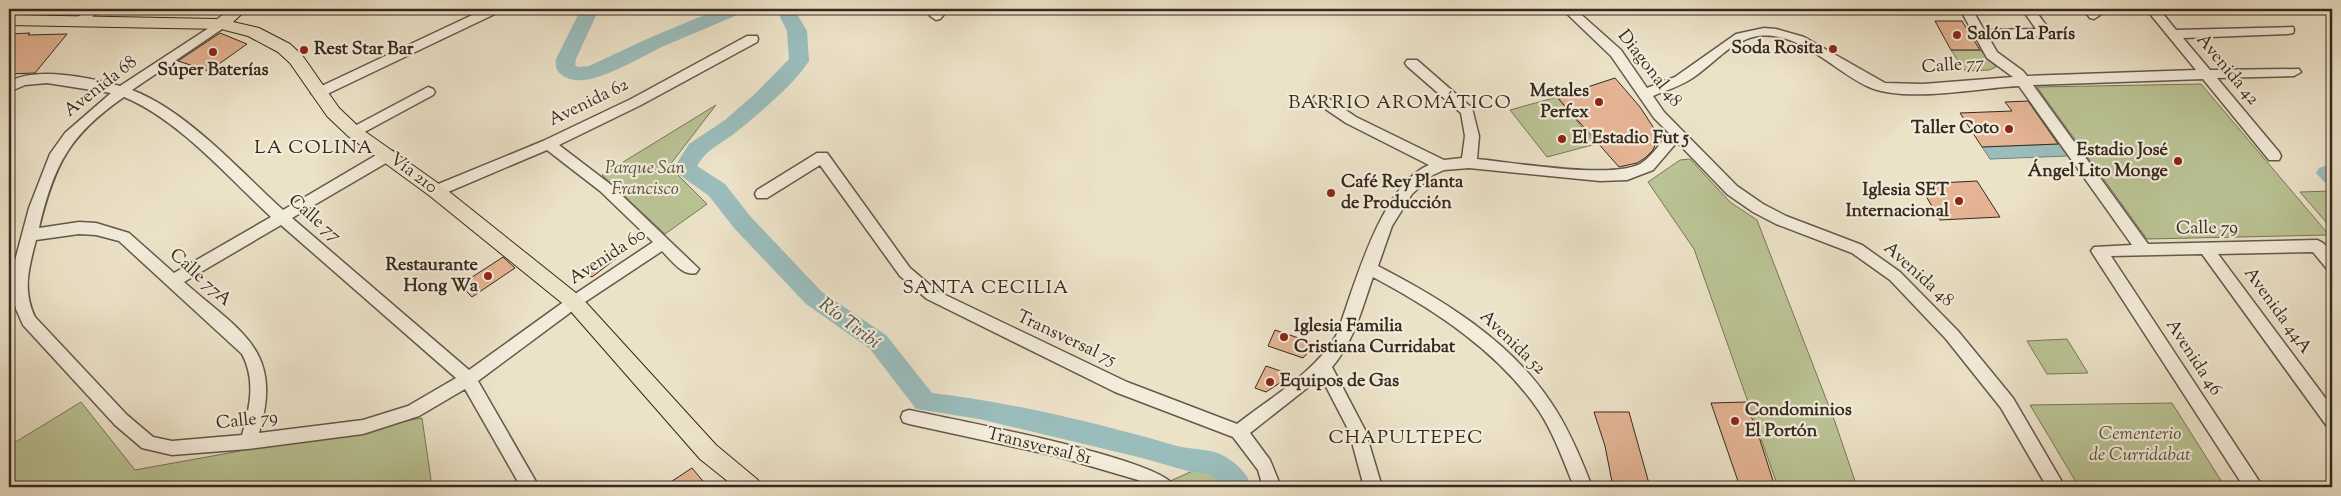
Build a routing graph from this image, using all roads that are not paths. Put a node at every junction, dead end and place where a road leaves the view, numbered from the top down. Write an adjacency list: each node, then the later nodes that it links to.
1 (97, 9): 9 (street)
2 (239, 9): 10 (main road)
3 (496, 9): 22 (street)
4 (1568, 9): 23 (street, Diagonal 48)
5 (1966, 9): 12 (street)
6 (2028, 9): 12 (street)
7 (2152, 9): 13 (street, Avenida 42)
8 (9, 20): 9 (main road, Vía 210)
9 (78, 21): 10 (main road, Vía 210)
10 (221, 24): 20 (street, Avenida 68); 22 (main road, Vía 210)
11 (2288, 30): 13 (street)
12 (1981, 34): 18 (street)
13 (2172, 34): 17 (street, Avenida 42)
14 (752, 39): 28 (street, Avenida 62)
15 (1412, 63): 33 (street)
16 (2294, 72): 17 (street, Calle 77)
17 (2206, 74): 18 (street, Calle 77); 32 (street, Avenida 42)
18 (2023, 80): 23 (street, Calle 77); 40 (street)
19 (9, 88): 20 (street, Calle 77)
20 (122, 91): 37 (street, Calle 77); 38 (street, Avenida 68)
21 (428, 92): 26 (street)
22 (318, 93): 26 (main road, Vía 210)
23 (1645, 94): 25 (street, Diagonal 48)
24 (1320, 99): 34 (street)
25 (1659, 115): 27 (street, Diagonal 48); 29 (street)
26 (354, 132): 31 (main road, Vía 210)
27 (1677, 133): 29 (street); 30 (street, Avenida 48)
28 (548, 144): 35 (street, Avenida 62); 39 (street)
29 (1662, 151): 30 (street); 33 (street)
30 (1696, 154): 60 (street, Avenida 48)
31 (388, 155): 35 (main road, Vía 210); 37 (street)
32 (2274, 156)
33 (1469, 163): 34 (street)
34 (1442, 164): 44 (street)
35 (436, 191): 47 (main road, Vía 210)
36 (762, 194): 52 (street, Transversal 75)
37 (281, 217): 46 (street); 49 (street, Calle 77)
38 (30, 235): 46 (street, Calle 77A); 53 (street, Calle 79)
39 (663, 243): 45 (street); 47 (street, Avenida 60)
40 (2144, 249): 41 (street, Calle 79); 42 (street, Calle 79)
41 (2206, 249): 43 (street, Calle 79); 51 (street, Avenida 44A)
42 (2099, 250): 61 (street, Avenida 46)
43 (2332, 265)
44 (1370, 268): 48 (street); 59 (street, Avenida 52)
45 (691, 269)
46 (174, 281): 53 (street, Calle 77A)
47 (574, 302): 49 (street, Calle 79); 55 (main road, Vía 210)
48 (1323, 366): 52 (street); 58 (street)
49 (468, 379): 53 (street, Calle 79); 54 (street, Calle 77)
50 (909, 417): 56 (street, Transversal 81)
51 (2332, 420)
52 (1239, 432): 57 (street)
53 (248, 442)
54 (530, 487)
55 (750, 487)
56 (1166, 487)
57 (1272, 487)
58 (1373, 487)
59 (1583, 487)
60 (2056, 487)
61 (2254, 487)

